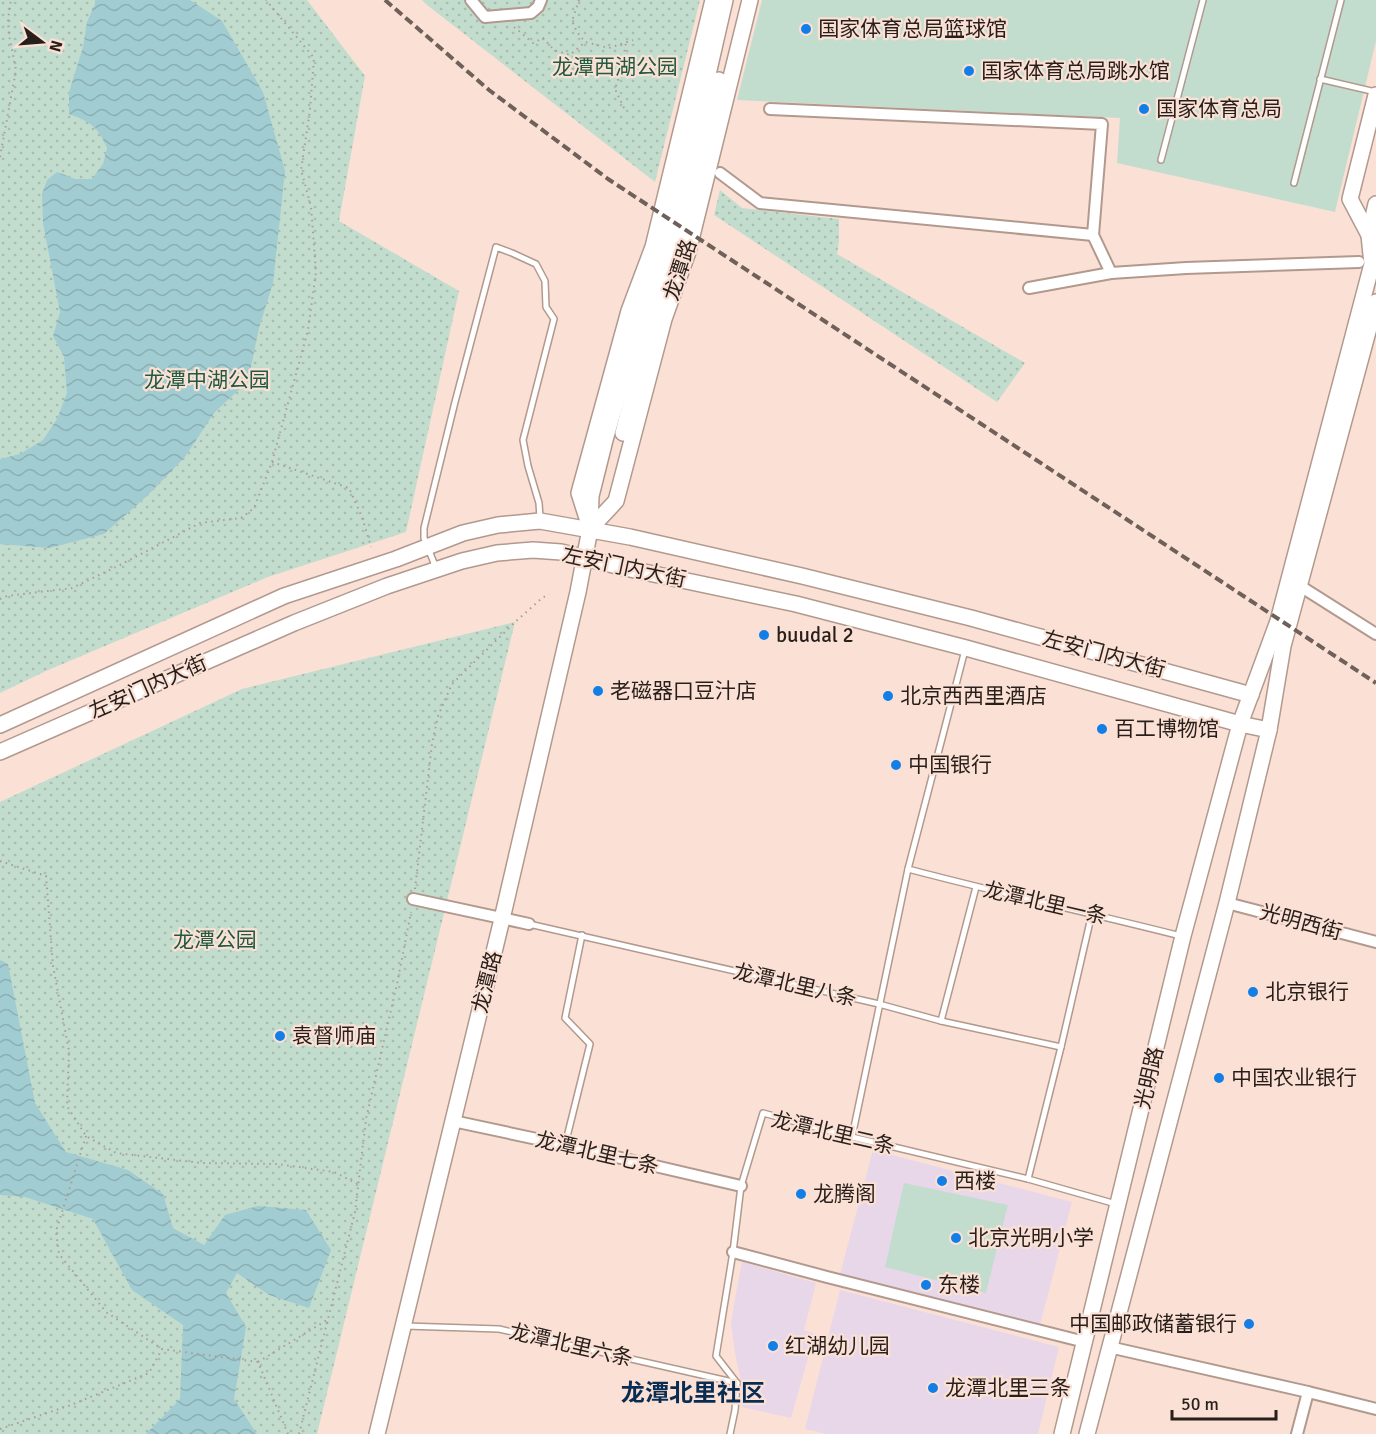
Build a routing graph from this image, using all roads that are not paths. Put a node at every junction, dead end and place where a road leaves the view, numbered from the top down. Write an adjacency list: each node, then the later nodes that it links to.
1 (471, 0): 2 (street)
2 (541, 0)
3 (713, 0): 23 (street, 龙潭路)
4 (725, 0): 23 (street, 龙潭路)
5 (739, 0): 23 (street, 龙潭路)
6 (750, 0): 23 (street, 龙潭路)
7 (1203, 0): 12 (lane)
8 (1341, 0): 9 (lane)
9 (1320, 79): 10 (lane); 14 (lane)
10 (1376, 93): 17 (street)
11 (770, 109): 16 (street)
12 (1161, 160)
13 (720, 173): 16 (street)
14 (1294, 183)
15 (1376, 204): 17 (street)
16 (1093, 235): 19 (street)
17 (1372, 236): 18 (street)
18 (1369, 264): 19 (street); 30 (street, 光明路)
19 (1111, 273): 20 (street)
20 (1029, 288)
21 (1376, 302): 27 (street, 光明路)
22 (540, 521): 23 (street, 左安门内大街); 24 (street, 左安门内大街); 24 (lane)
23 (590, 529): 25 (street, 龙潭路); 30 (street, 左安门内大街)
24 (427, 548): 26 (lane); 32 (street, 左安门内大街)
25 (585, 558): 26 (street, 左安门内大街); 29 (street, 左安门内大街); 40 (street, 龙潭路)
26 (437, 570): 34 (street, 左安门内大街)
27 (1300, 586): 28 (street); 33 (street, 光明路)
28 (1376, 634)
29 (966, 648): 31 (street, 左安门内大街); 35 (lane)
30 (1251, 695): 31 (street, 光明路)
31 (1240, 724): 33 (street, 左安门内大街); 43 (street, 光明路)
32 (0, 725)
33 (1269, 730): 38 (street, 光明路)
34 (0, 752)
35 (908, 869): 36 (lane, 龙潭北里一条); 45 (lane)
36 (976, 887): 39 (lane, 龙潭北里一条); 46 (lane)
37 (413, 899): 40 (street)
38 (1227, 903): 44 (street, 光明西街); 57 (street, 光明路)
39 (1092, 913): 43 (lane, 龙潭北里一条); 47 (lane)
40 (502, 919): 41 (street); 48 (street, 龙潭路)
41 (529, 924): 42 (lane, 龙潭北里八条)
42 (582, 935): 45 (lane, 龙潭北里八条); 50 (lane)
43 (1183, 936): 53 (street, 光明路)
44 (1376, 942)
45 (879, 1004): 46 (lane, 龙潭北里八条); 49 (lane)
46 (940, 1021): 47 (lane, 龙潭北里八条)
47 (1061, 1047): 51 (lane)
48 (453, 1121): 50 (street, 龙潭北里七条); 55 (street, 龙潭路)
49 (852, 1137): 51 (lane, 龙潭北里二条); 52 (lane, 龙潭北里二条)
50 (565, 1145): 52 (street, 龙潭北里七条)
51 (1028, 1179): 53 (lane, 龙潭北里二条)
52 (741, 1186): 54 (lane, 龙潭北里二条)
53 (1119, 1204): 56 (street, 光明路)
54 (733, 1252): 56 (street); 58 (lane, 龙潭北里二条)
55 (404, 1326): 58 (lane, 龙潭北里六条); 61 (street, 龙潭路)
56 (1085, 1342): 63 (street, 光明路)
57 (1109, 1347): 59 (street); 64 (street, 光明路)
58 (736, 1383): 62 (lane)
59 (1308, 1392): 60 (street); 65 (street)
60 (1376, 1409)
61 (377, 1434)
62 (730, 1434)
63 (1062, 1434)
64 (1086, 1434)
65 (1297, 1434)

